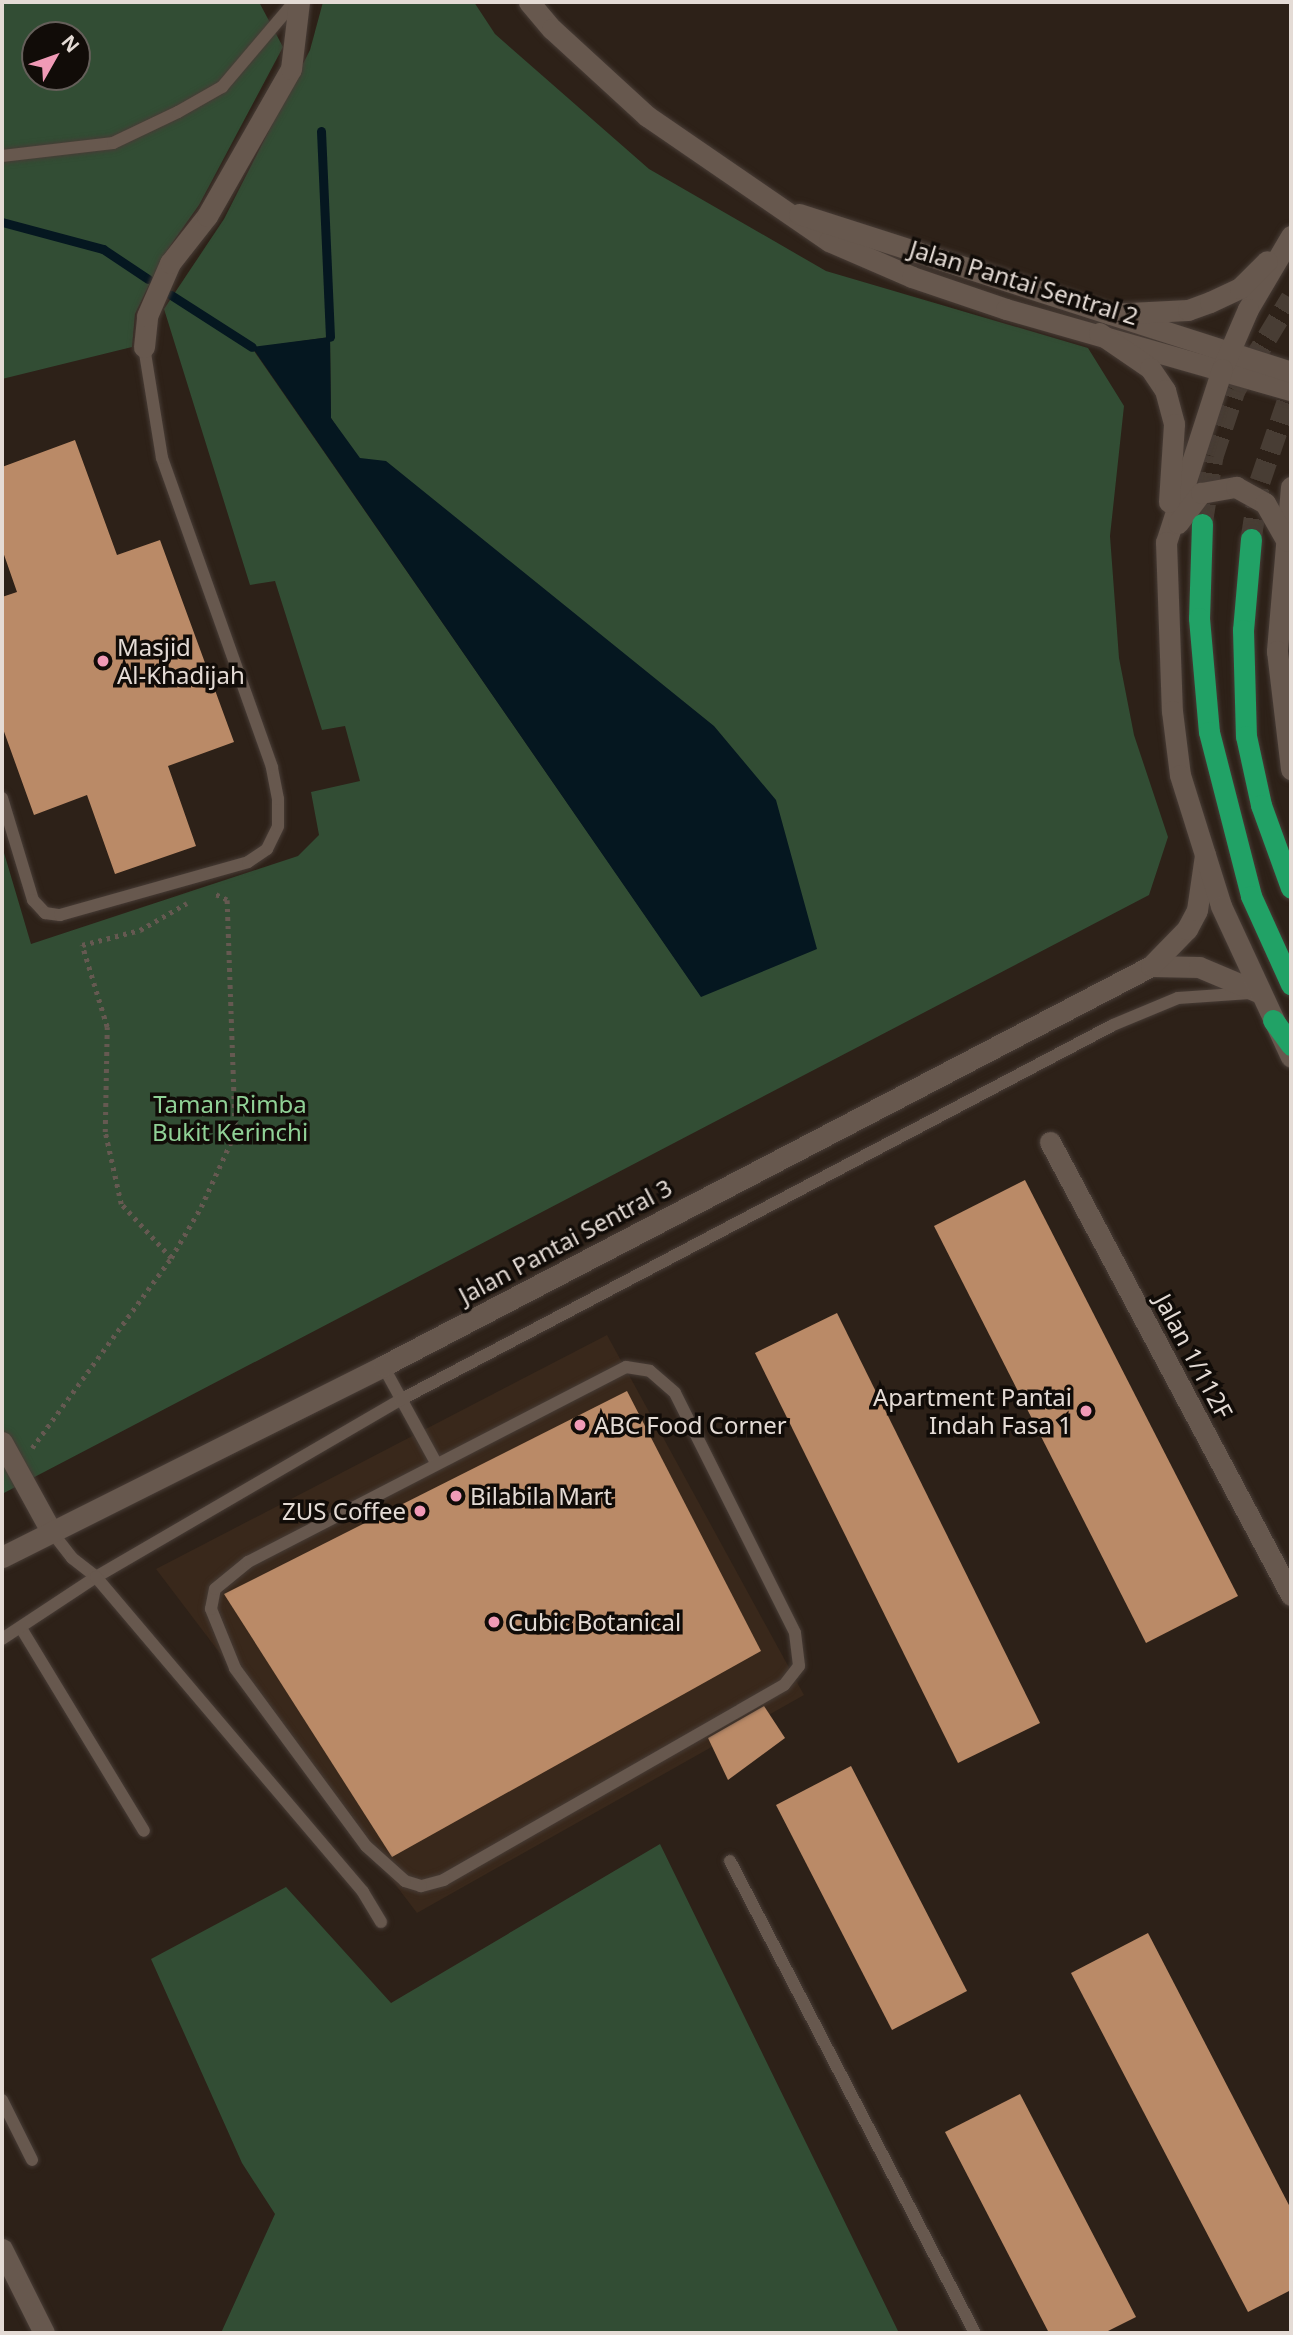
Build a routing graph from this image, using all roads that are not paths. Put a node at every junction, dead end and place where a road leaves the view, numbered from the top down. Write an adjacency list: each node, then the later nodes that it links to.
1 (294, 2): 4 (lane)
2 (299, 2): 9 (street)
3 (529, 2): 5 (street, Jalan Pantai Sentral 2)
4 (2, 156)
5 (780, 209): 7 (street, Jalan Pantai Sentral 2); 8 (street, Jalan Pantai Sentral 2)
6 (1290, 243): 7 (street); 10 (street)
7 (1110, 314): 10 (street, Jalan Pantai Sentral 2)
8 (1098, 333): 10 (street, Jalan Pantai Sentral 2); 17 (street)
9 (144, 348): 19 (lane)
10 (1226, 361): 11 (street); 12 (street); 17 (street)
11 (1291, 372)
12 (1291, 390)
13 (1291, 487): 15 (street)
14 (1202, 524): 23 (highway)
15 (1288, 533): 17 (street); 18 (street)
16 (1251, 539): 21 (highway)
17 (1166, 542): 20 (street)
18 (1291, 769)
19 (2, 798)
20 (1205, 855): 22 (street, Jalan Pantai Sentral 3); 24 (street)
21 (1291, 888)
22 (1151, 966): 24 (street, Jalan Pantai Sentral 3); 29 (street, Jalan Pantai Sentral 3)
23 (1291, 984)
24 (1261, 993): 25 (street); 30 (lane)
25 (1273, 1020): 26 (highway); 27 (street)
26 (1291, 1045)
27 (1291, 1057)
28 (1050, 1142): 36 (street, Jalan 1/112F)
29 (383, 1366): 30 (lane); 33 (street, Jalan Pantai Sentral 3)
30 (400, 1400): 32 (lane); 35 (lane)
31 (2, 1442): 33 (street)
32 (436, 1463): 32 (lane)
33 (51, 1531): 34 (street, Jalan Pantai Sentral 3); 35 (lane)
34 (2, 1557)
35 (96, 1577): 37 (lane); 41 (lane)
36 (1291, 1595)
37 (21, 1628): 38 (lane); 39 (lane)
38 (2, 1639)
39 (144, 1831)
40 (730, 1861): 46 (lane)
41 (381, 1922)
42 (2, 2100): 43 (lane)
43 (32, 2160)
44 (2, 2249): 45 (street)
45 (44, 2333)
46 (975, 2333)

